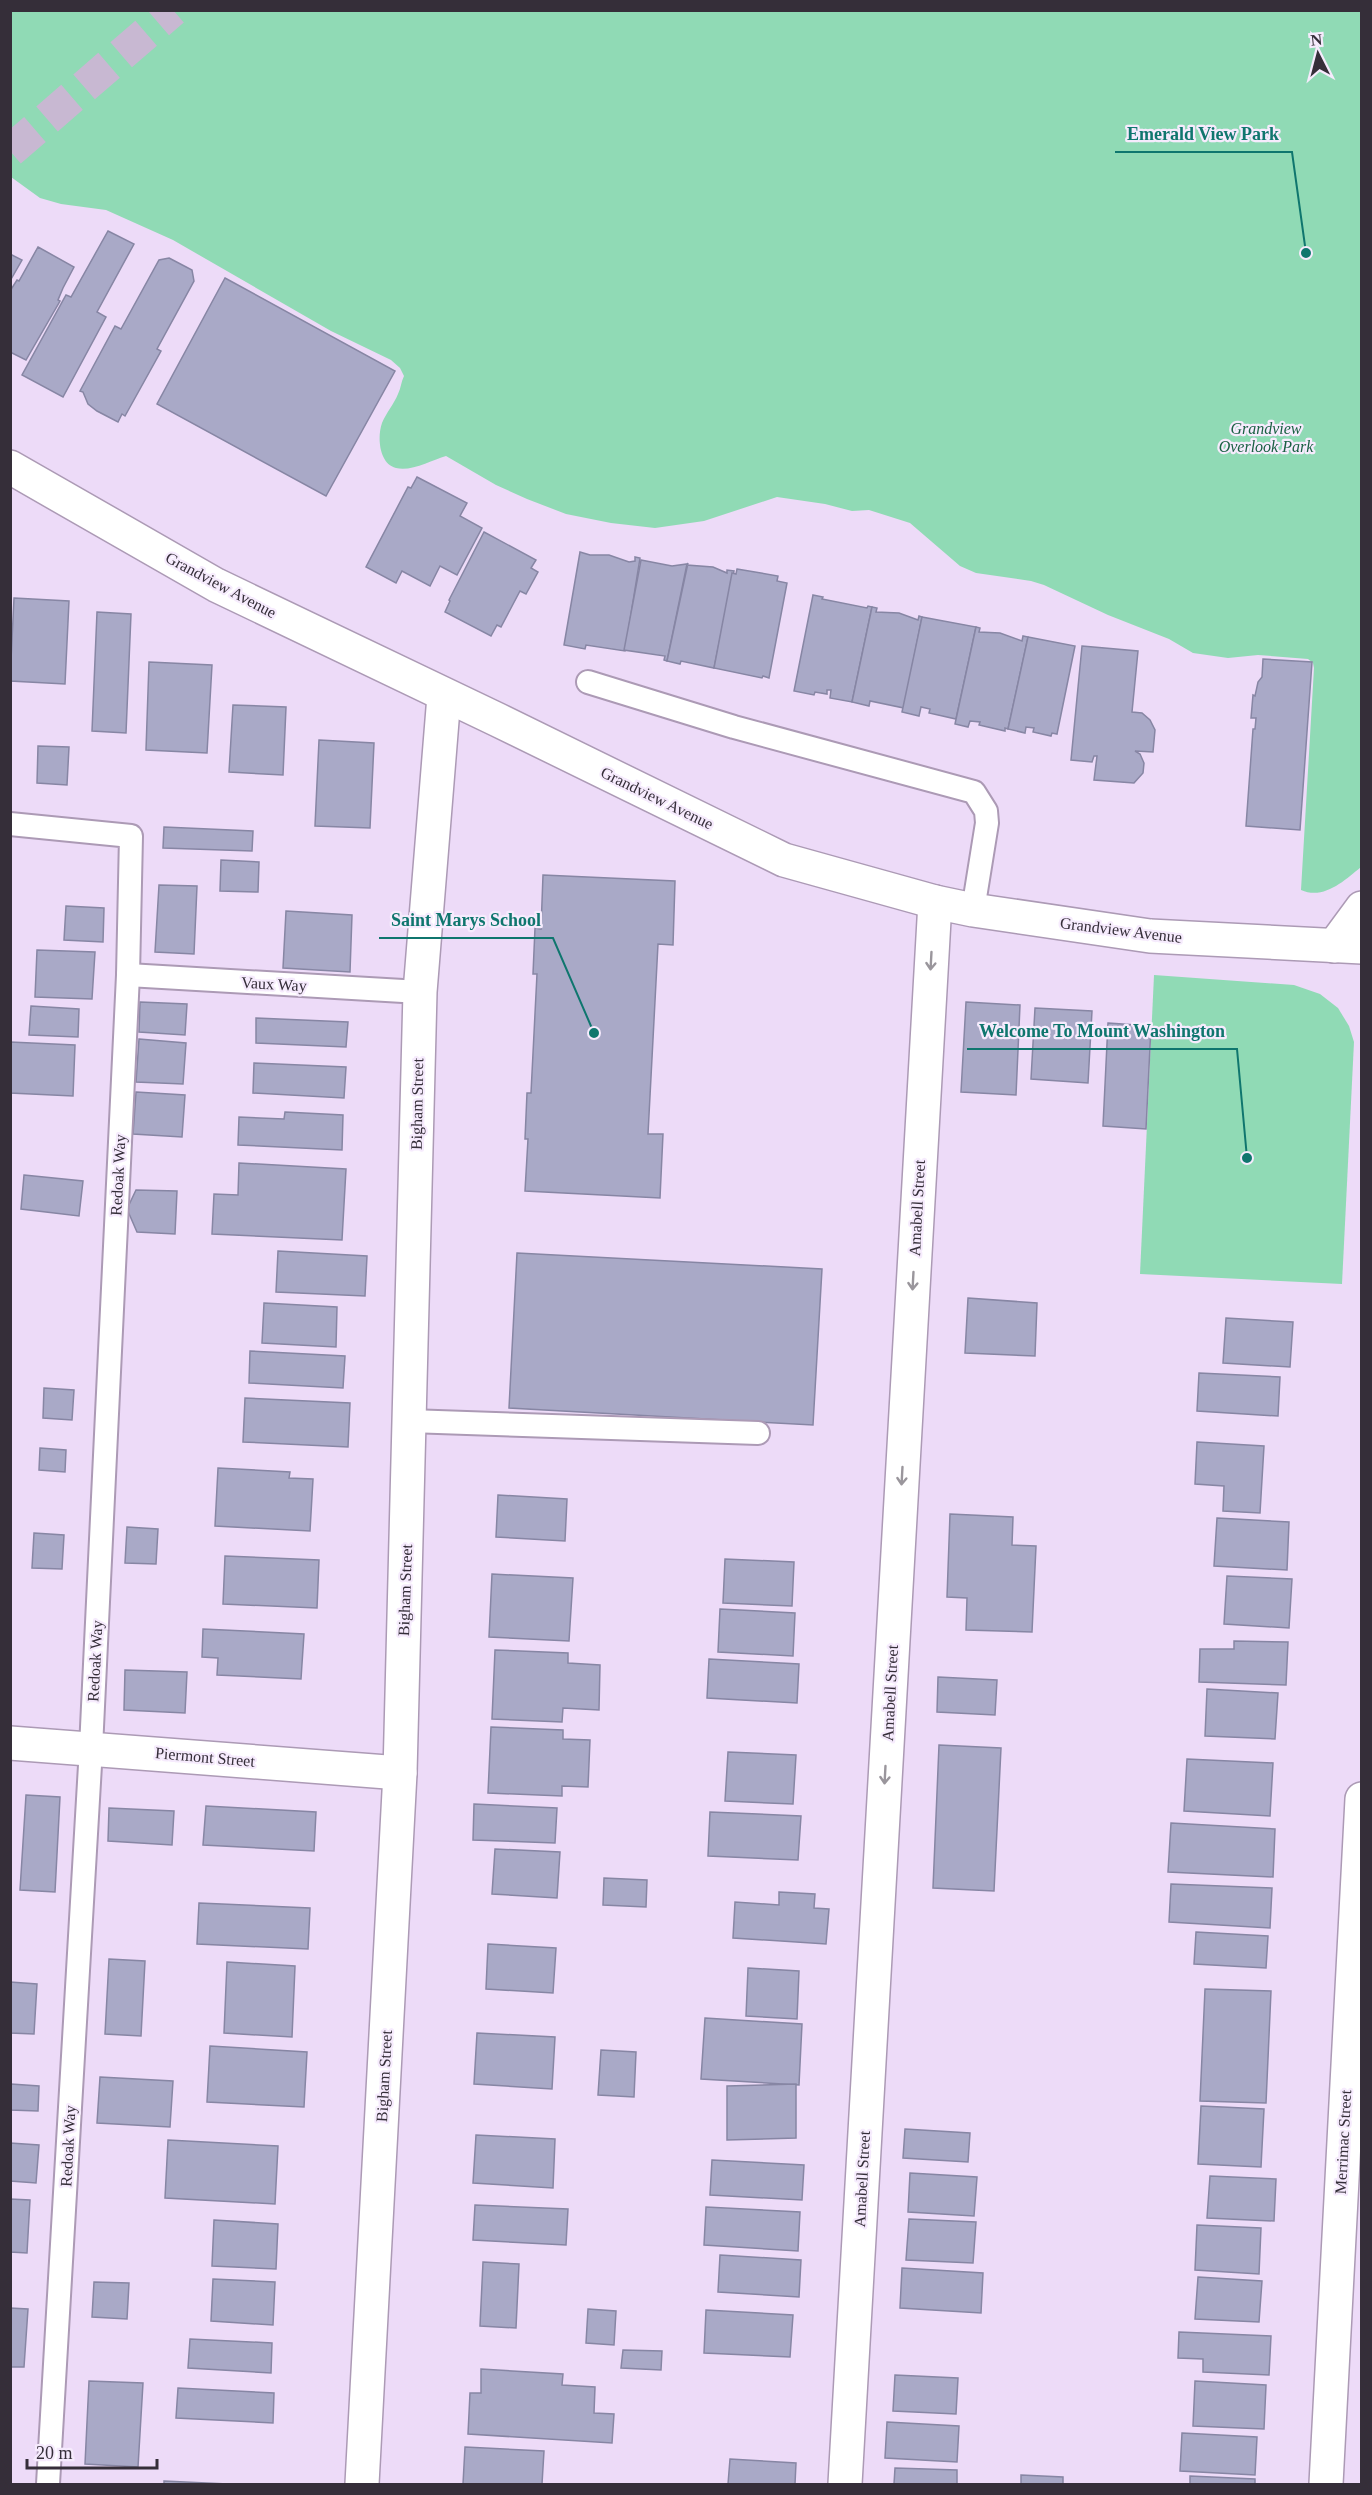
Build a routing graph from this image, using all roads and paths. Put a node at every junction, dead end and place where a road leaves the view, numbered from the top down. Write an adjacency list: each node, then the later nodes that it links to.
1 (10, 467): 3 (street, Grandview Avenue)
2 (588, 682): 7 (lane)
3 (444, 696): 5 (street, Grandview Avenue); 10 (street, Bigham Street)
4 (10, 824): 9 (lane, Redoak Way)
5 (934, 902): 7 (street, Grandview Avenue); 20 (street, Amabell Street, one-way to 20)
6 (1362, 908): 8 (street)
7 (973, 910): 8 (street, Grandview Avenue)
8 (1348, 946)
9 (128, 975): 10 (lane, Vaux Way); 14 (lane, Redoak Way)
10 (420, 992): 11 (street, Bigham Street)
11 (409, 1421): 12 (lane); 15 (street, Bigham Street)
12 (758, 1433)
13 (10, 1743): 14 (street, Piermont Street)
14 (91, 1748): 15 (street, Piermont Street); 18 (lane, Redoak Way)
15 (400, 1773): 19 (street, Bigham Street)
16 (1362, 1798): 17 (street, Merrimac Street)
17 (1352, 2152): 21 (street, Merrimac Street)
18 (48, 2484)
19 (362, 2484)
20 (845, 2484)
21 (1326, 2484)

